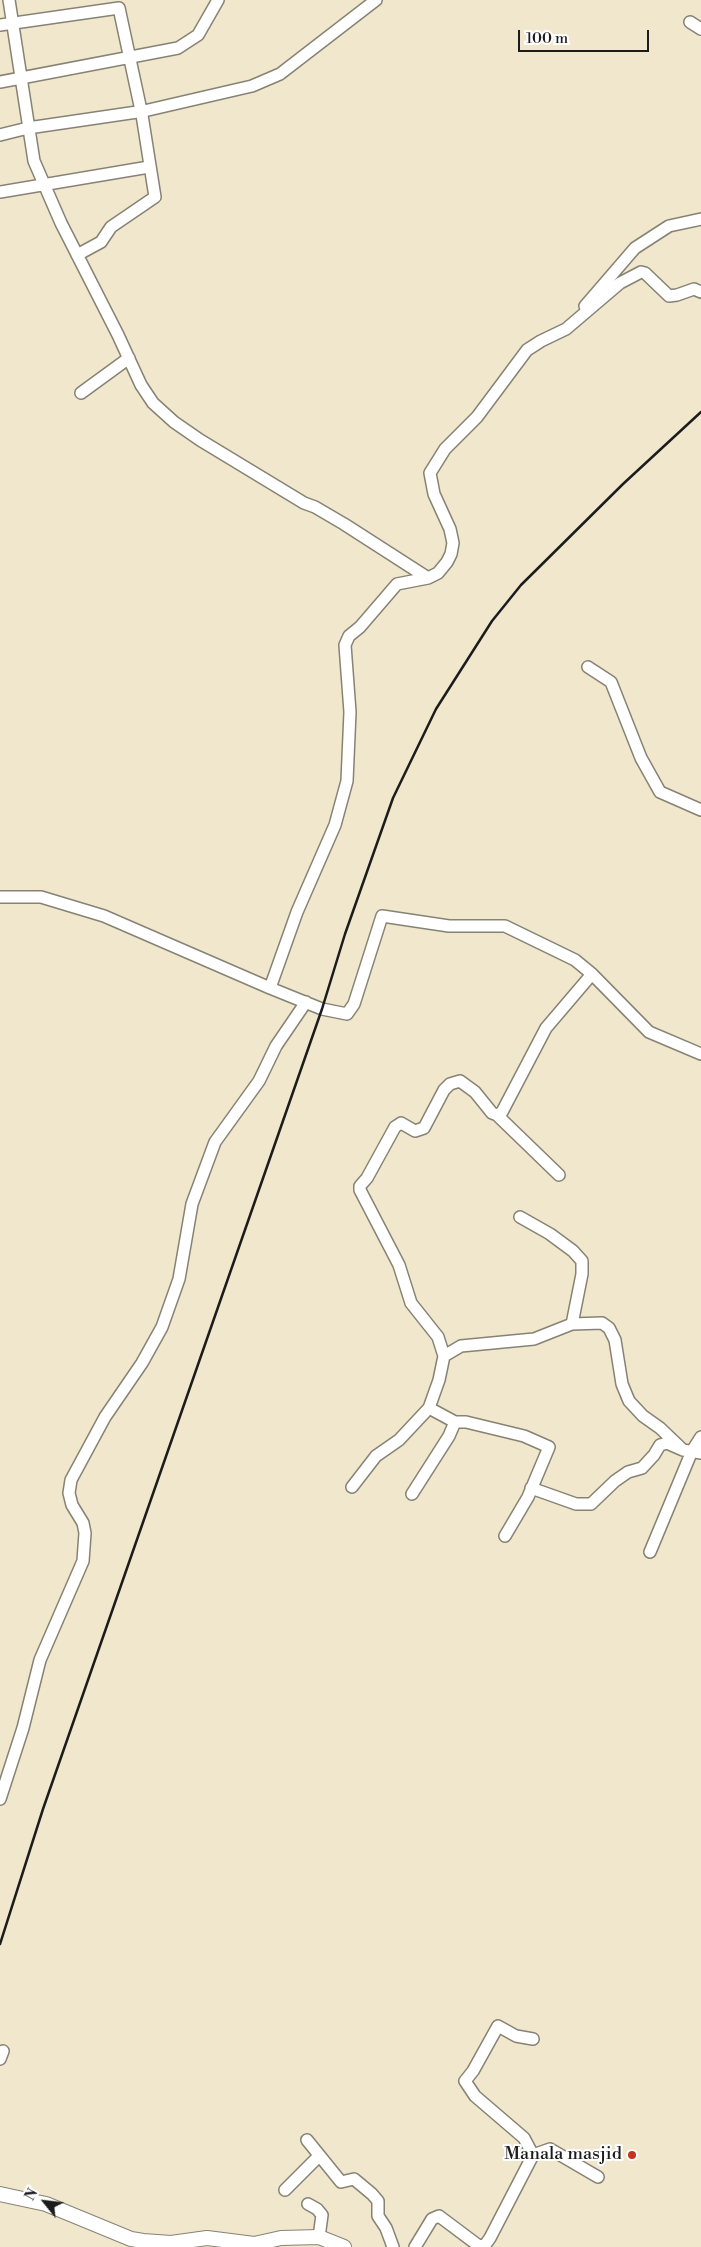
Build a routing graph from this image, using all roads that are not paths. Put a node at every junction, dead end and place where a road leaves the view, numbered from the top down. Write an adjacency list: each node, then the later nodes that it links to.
1 (9, 0): 4 (street)
2 (218, 0): 8 (street)
3 (376, 0): 11 (street)
4 (13, 22): 6 (street); 8 (street); 9 (street)
5 (690, 22): 7 (street)
6 (0, 25)
7 (701, 29)
8 (130, 57): 9 (street); 11 (street)
9 (20, 78): 10 (street); 12 (street)
10 (0, 82)
11 (141, 111): 12 (street); 14 (street)
12 (28, 128): 13 (street); 15 (street)
13 (0, 136)
14 (149, 167): 15 (street); 18 (street)
15 (43, 185): 16 (street); 18 (street)
16 (0, 192)
17 (701, 218): 20 (street)
18 (77, 254): 21 (street)
19 (701, 292): 20 (street)
20 (570, 326): 23 (street)
21 (128, 358): 22 (street); 23 (street)
22 (82, 393)
23 (428, 578): 28 (street)
24 (588, 666): 25 (street)
25 (701, 810)
26 (0, 897): 28 (street)
27 (592, 974): 29 (street); 30 (street); 31 (street)
28 (270, 988): 29 (street)
29 (306, 1002): 45 (street)
30 (701, 1054)
31 (497, 1116): 32 (street); 35 (street)
32 (559, 1176)
33 (520, 1217): 34 (street)
34 (572, 1324): 35 (street); 39 (street)
35 (444, 1356): 36 (street)
36 (429, 1408): 37 (street); 40 (street)
37 (454, 1422): 41 (street); 42 (street)
38 (701, 1437): 39 (street)
39 (692, 1451): 41 (street); 44 (street)
40 (352, 1487)
41 (531, 1488): 43 (street)
42 (412, 1494)
43 (505, 1536)
44 (650, 1552)
45 (0, 1799)
46 (534, 2039): 48 (street)
47 (307, 2140): 49 (street)
48 (533, 2155): 50 (street); 57 (street)
49 (320, 2156): 51 (street); 56 (street)
50 (598, 2177)
51 (285, 2190)
52 (0, 2194): 54 (main road)
53 (308, 2204): 54 (street)
54 (319, 2237): 55 (main road)
55 (344, 2247)
56 (393, 2247)
57 (415, 2247)

